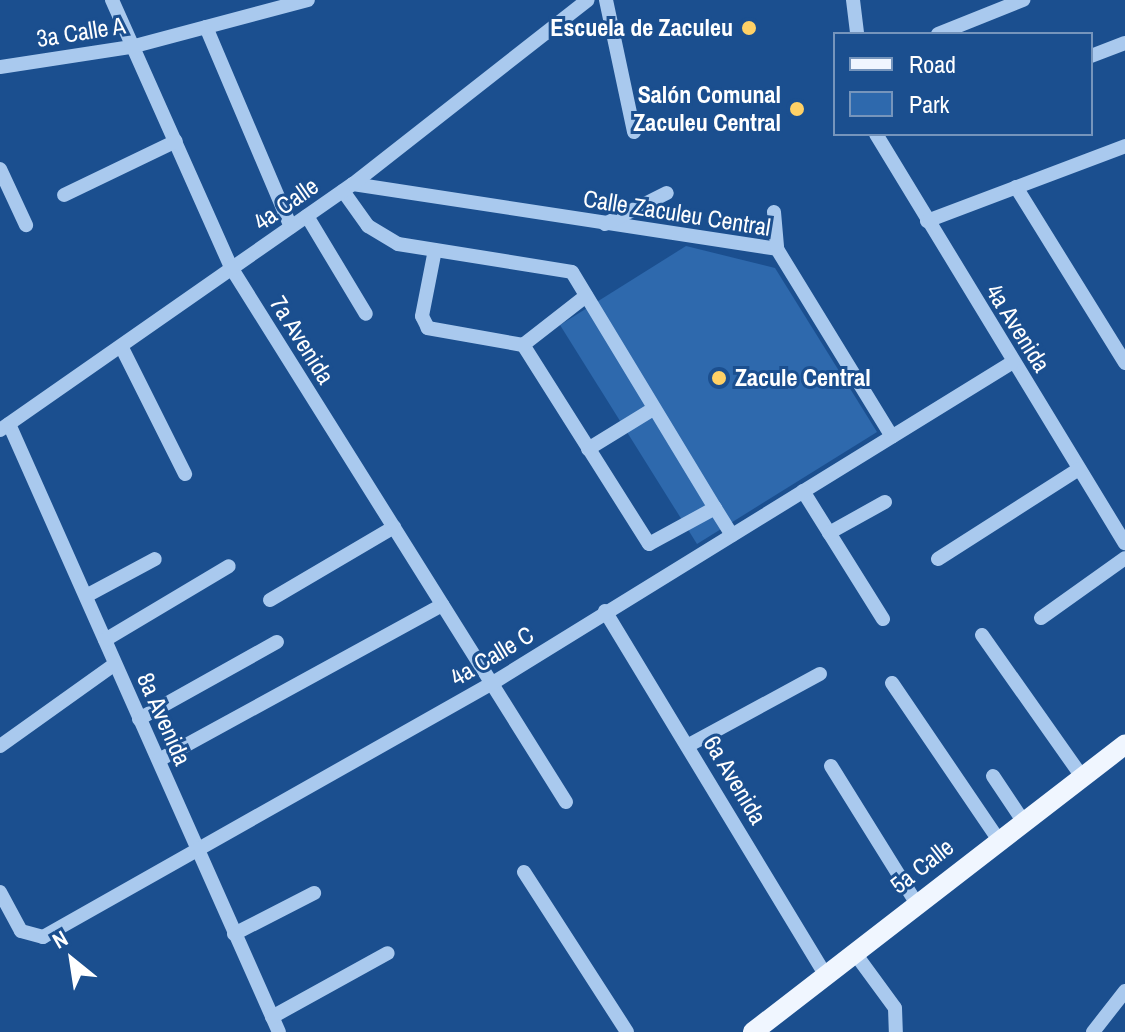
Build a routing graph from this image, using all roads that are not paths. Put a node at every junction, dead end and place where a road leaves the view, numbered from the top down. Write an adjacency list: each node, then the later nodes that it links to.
1 (112, 0): 11 (street, 7a Avenida)
2 (308, 0): 7 (street, 3a Calle A)
3 (588, 0): 19 (street, 4a Calle)
4 (606, 0): 14 (street)
5 (853, 0): 8 (street)
6 (1023, 0): 9 (street)
7 (206, 27): 11 (street, 3a Calle A); 28 (street)
8 (857, 32)
9 (943, 32)
10 (1125, 43): 12 (street)
11 (131, 47): 13 (street, 3a Calle A); 16 (street, 7a Avenida)
12 (1093, 55)
13 (0, 67)
14 (634, 132)
15 (881, 136): 25 (street, 4a Avenida)
16 (176, 141): 22 (street); 31 (street, 7a Avenida)
17 (1123, 151): 20 (street)
18 (0, 169): 27 (street)
19 (348, 187): 24 (street, 4a Calle); 26 (street, Calle Zaculeu Central); 30 (street)
20 (1016, 187): 25 (street); 37 (street)
21 (667, 193): 26 (street)
22 (64, 195)
23 (774, 212): 29 (street)
24 (307, 216): 28 (street, 4a Calle); 33 (street)
25 (927, 221): 36 (street, 4a Avenida)
26 (605, 224): 29 (street, Calle Zaculeu Central)
27 (26, 225)
28 (291, 227): 31 (street, 4a Calle)
29 (777, 249): 40 (street, Calle Zaculeu Central)
30 (435, 250): 32 (street); 34 (street)
31 (232, 269): 35 (street, 4a Calle); 47 (street, 7a Avenida)
32 (586, 296): 34 (street); 38 (street)
33 (366, 314)
34 (523, 345): 41 (street)
35 (122, 348): 39 (street, 4a Calle); 43 (street)
36 (1013, 362): 40 (street, 4a Calle C); 42 (street, 4a Avenida)
37 (1125, 363)
38 (653, 409): 41 (street); 46 (street)
39 (4, 427): 55 (street, 8a Avenida)
40 (892, 437): 44 (street, 4a Calle C)
41 (588, 449): 46 (street)
42 (1079, 469): 50 (street, 4a Avenida); 53 (street)
43 (185, 474)
44 (803, 491): 48 (street); 49 (street, 4a Calle C)
45 (885, 502): 48 (street)
46 (715, 508): 49 (street)
47 (394, 527): 56 (street); 57 (street, 7a Avenida)
48 (829, 533): 60 (street)
49 (732, 535): 58 (street, 4a Calle C)
50 (1125, 543)
51 (1125, 558): 59 (street)
52 (155, 559): 55 (street)
53 (938, 559)
54 (229, 566): 62 (street)
55 (86, 596): 62 (street, 8a Avenida)
56 (270, 600)
57 (442, 605): 66 (street, 7a Avenida); 72 (street)
58 (605, 611): 66 (street, 4a Calle C); 69 (street, 6a Avenida)
59 (1041, 618)
60 (883, 619)
61 (982, 635): 75 (street)
62 (105, 640): 64 (street, 8a Avenida)
63 (277, 642): 68 (street)
64 (115, 664): 68 (street, 8a Avenida); 71 (street)
65 (820, 674): 69 (street)
66 (496, 681): 76 (street, 7a Avenida); 79 (street, 4a Calle C)
67 (892, 683): 78 (street)
68 (139, 719): 72 (street, 8a Avenida)
69 (689, 745): 87 (street, 6a Avenida)
70 (1125, 745): 75 (main road, 5a Calle)
71 (0, 746)
72 (159, 760): 79 (street, 8a Avenida)
73 (831, 766): 83 (street)
74 (993, 776): 77 (street)
75 (1083, 778): 77 (main road, 5a Calle)
76 (566, 802)
77 (1023, 821): 78 (main road, 5a Calle)
78 (998, 839): 83 (main road, 5a Calle)
79 (197, 852): 81 (street, 4a Calle C); 84 (street, 8a Avenida)
80 (524, 872): 91 (street)
81 (0, 892)
82 (314, 893): 84 (street)
83 (917, 904): 85 (main road, 5a Calle)
84 (234, 934): 89 (street, 8a Avenida)
85 (854, 952): 87 (main road, 5a Calle); 93 (street)
86 (388, 953): 89 (street)
87 (825, 974): 92 (main road, 5a Calle)
88 (1125, 991): 94 (street)
89 (272, 1017): 90 (street, 8a Avenida)
90 (279, 1032)
91 (627, 1032)
92 (753, 1032)
93 (896, 1032)
94 (1093, 1032)

